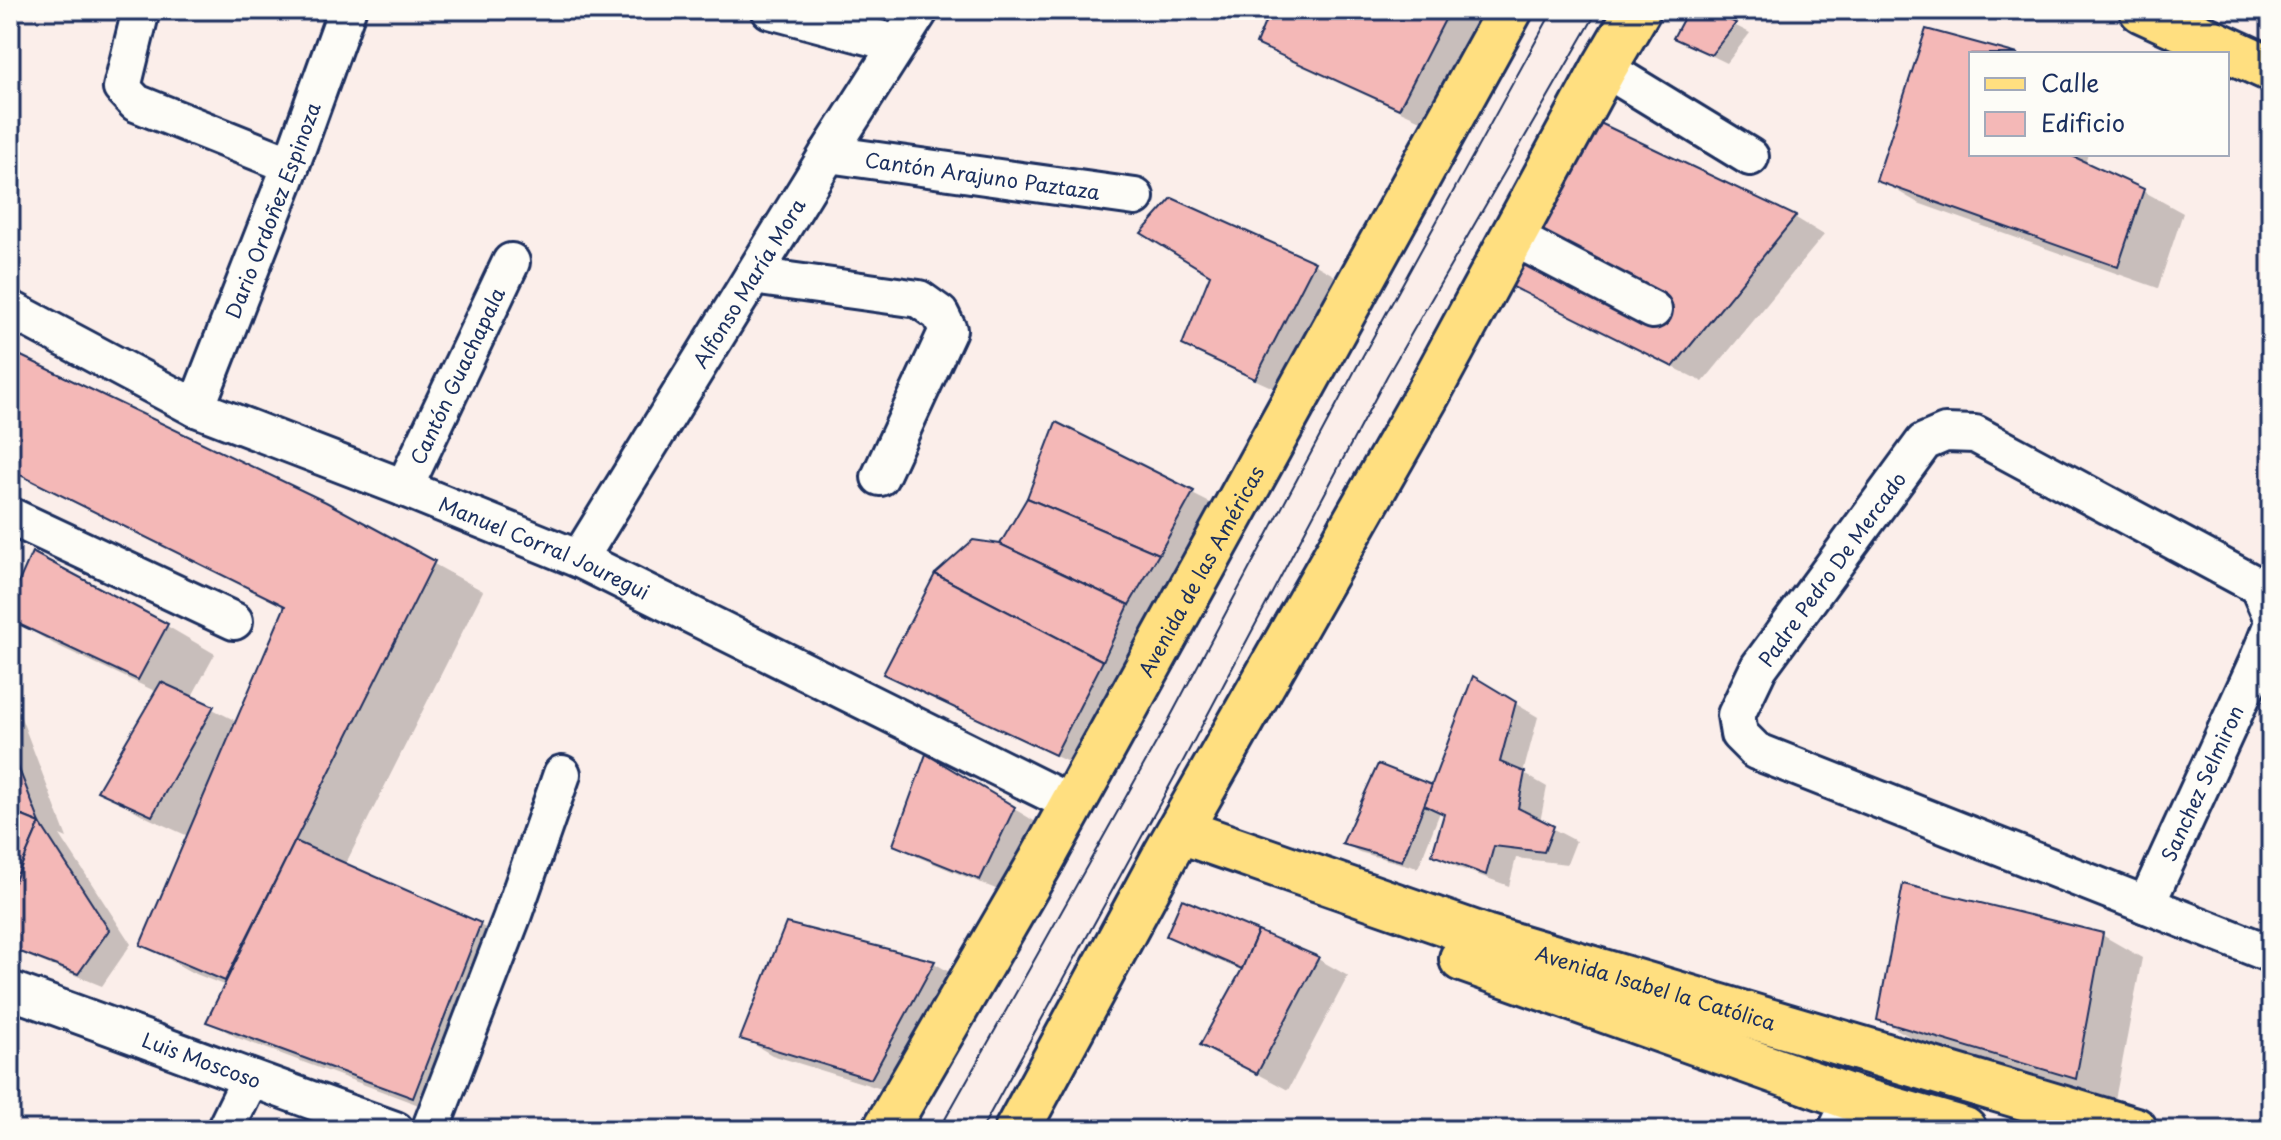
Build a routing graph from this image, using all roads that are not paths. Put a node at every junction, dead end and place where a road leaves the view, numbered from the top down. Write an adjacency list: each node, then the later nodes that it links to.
1 (141, 10): 13 (street)
2 (347, 10): 13 (street, Dario Ordoñez Espinoza)
3 (770, 10): 8 (street)
4 (920, 10): 8 (street, Alfonso María Mora)
5 (1510, 10): 30 (main road, Avenida de las Américas)
6 (1638, 10): 9 (main road)
7 (2142, 10): 10 (main road)
8 (898, 44): 11 (street, Alfonso María Mora)
9 (1604, 68): 12 (street); 15 (main road)
10 (2271, 69)
11 (828, 154): 14 (street, Cantón Arajuno Paztaza); 17 (street, Alfonso María Mora)
12 (1750, 157)
13 (291, 165): 20 (street, Dario Ordoñez Espinoza)
14 (1135, 197)
15 (1513, 237): 19 (street); 31 (main road)
16 (511, 262): 22 (street, Cantón Guachapala)
17 (753, 276): 21 (street); 24 (street, Alfonso María Mora)
18 (10, 309): 20 (street, Manuel Corral Jouregui)
19 (1653, 310)
20 (196, 408): 22 (street, Manuel Corral Jouregui)
21 (880, 477)
22 (404, 488): 24 (street, Manuel Corral Jouregui)
23 (10, 516): 26 (street)
24 (579, 559): 30 (street, Manuel Corral Jouregui)
25 (2265, 600): 32 (street, Padre Pedro De Mercado)
26 (234, 621)
27 (2271, 628): 28 (street, Sanchez Selmiron)
28 (2264, 666): 32 (street, Sanchez Selmiron)
29 (562, 774): 39 (street)
30 (1072, 804): 40 (main road, Avenida de las Américas)
31 (1173, 842): 36 (main road, Avenida Isabel la Católica); 41 (main road); 43 (main road, Avenida Isabel la Católica)
32 (2146, 905): 33 (street, Padre Pedro De Mercado)
33 (2271, 954)
34 (10, 990): 35 (street, Luis Moscoso)
35 (250, 1079): 37 (street); 38 (street, Luis Moscoso)
36 (1844, 1114): 42 (main road, Avenida Isabel la Católica)
37 (225, 1130)
38 (395, 1130)
39 (430, 1130)
40 (885, 1130)
41 (1017, 1130)
42 (1964, 1130)
43 (2135, 1130)

